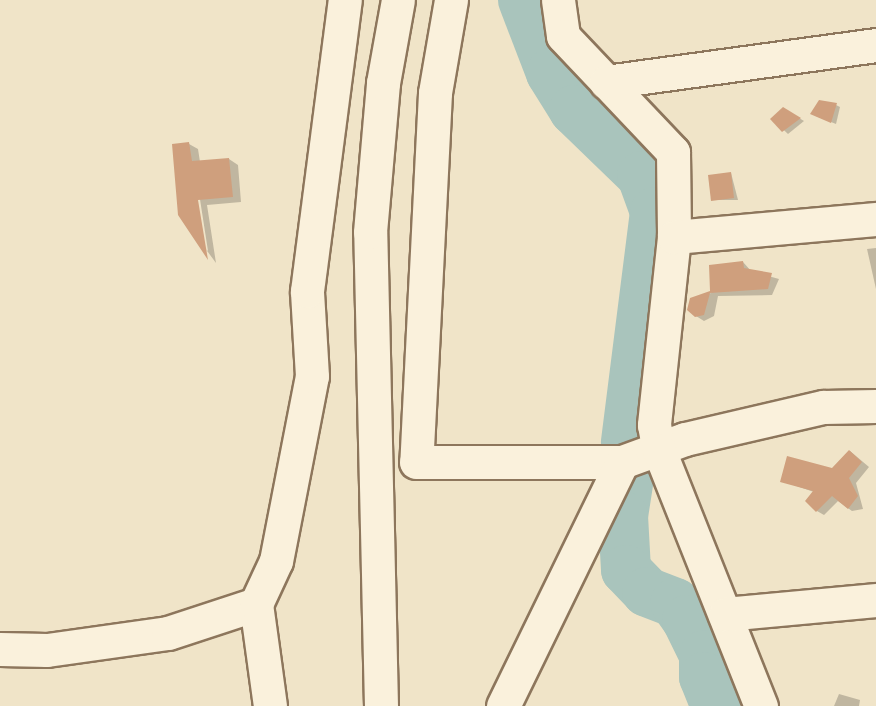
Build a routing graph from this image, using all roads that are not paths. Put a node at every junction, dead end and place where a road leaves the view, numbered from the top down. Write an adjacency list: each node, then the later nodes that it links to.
1 (345, 0): 13 (street)
2 (398, 0): 17 (street)
3 (451, 0): 11 (street)
4 (558, 0): 6 (street)
5 (876, 45): 6 (street)
6 (606, 82): 8 (street)
7 (876, 219): 8 (street)
8 (674, 237): 10 (street)
9 (876, 406): 10 (street)
10 (658, 450): 11 (street); 14 (street)
11 (622, 462): 18 (street)
12 (876, 600): 14 (street)
13 (256, 604): 15 (street); 16 (street)
14 (725, 614): 19 (street)
15 (0, 649)
16 (270, 706)
17 (381, 706)
18 (503, 706)
19 (761, 706)

